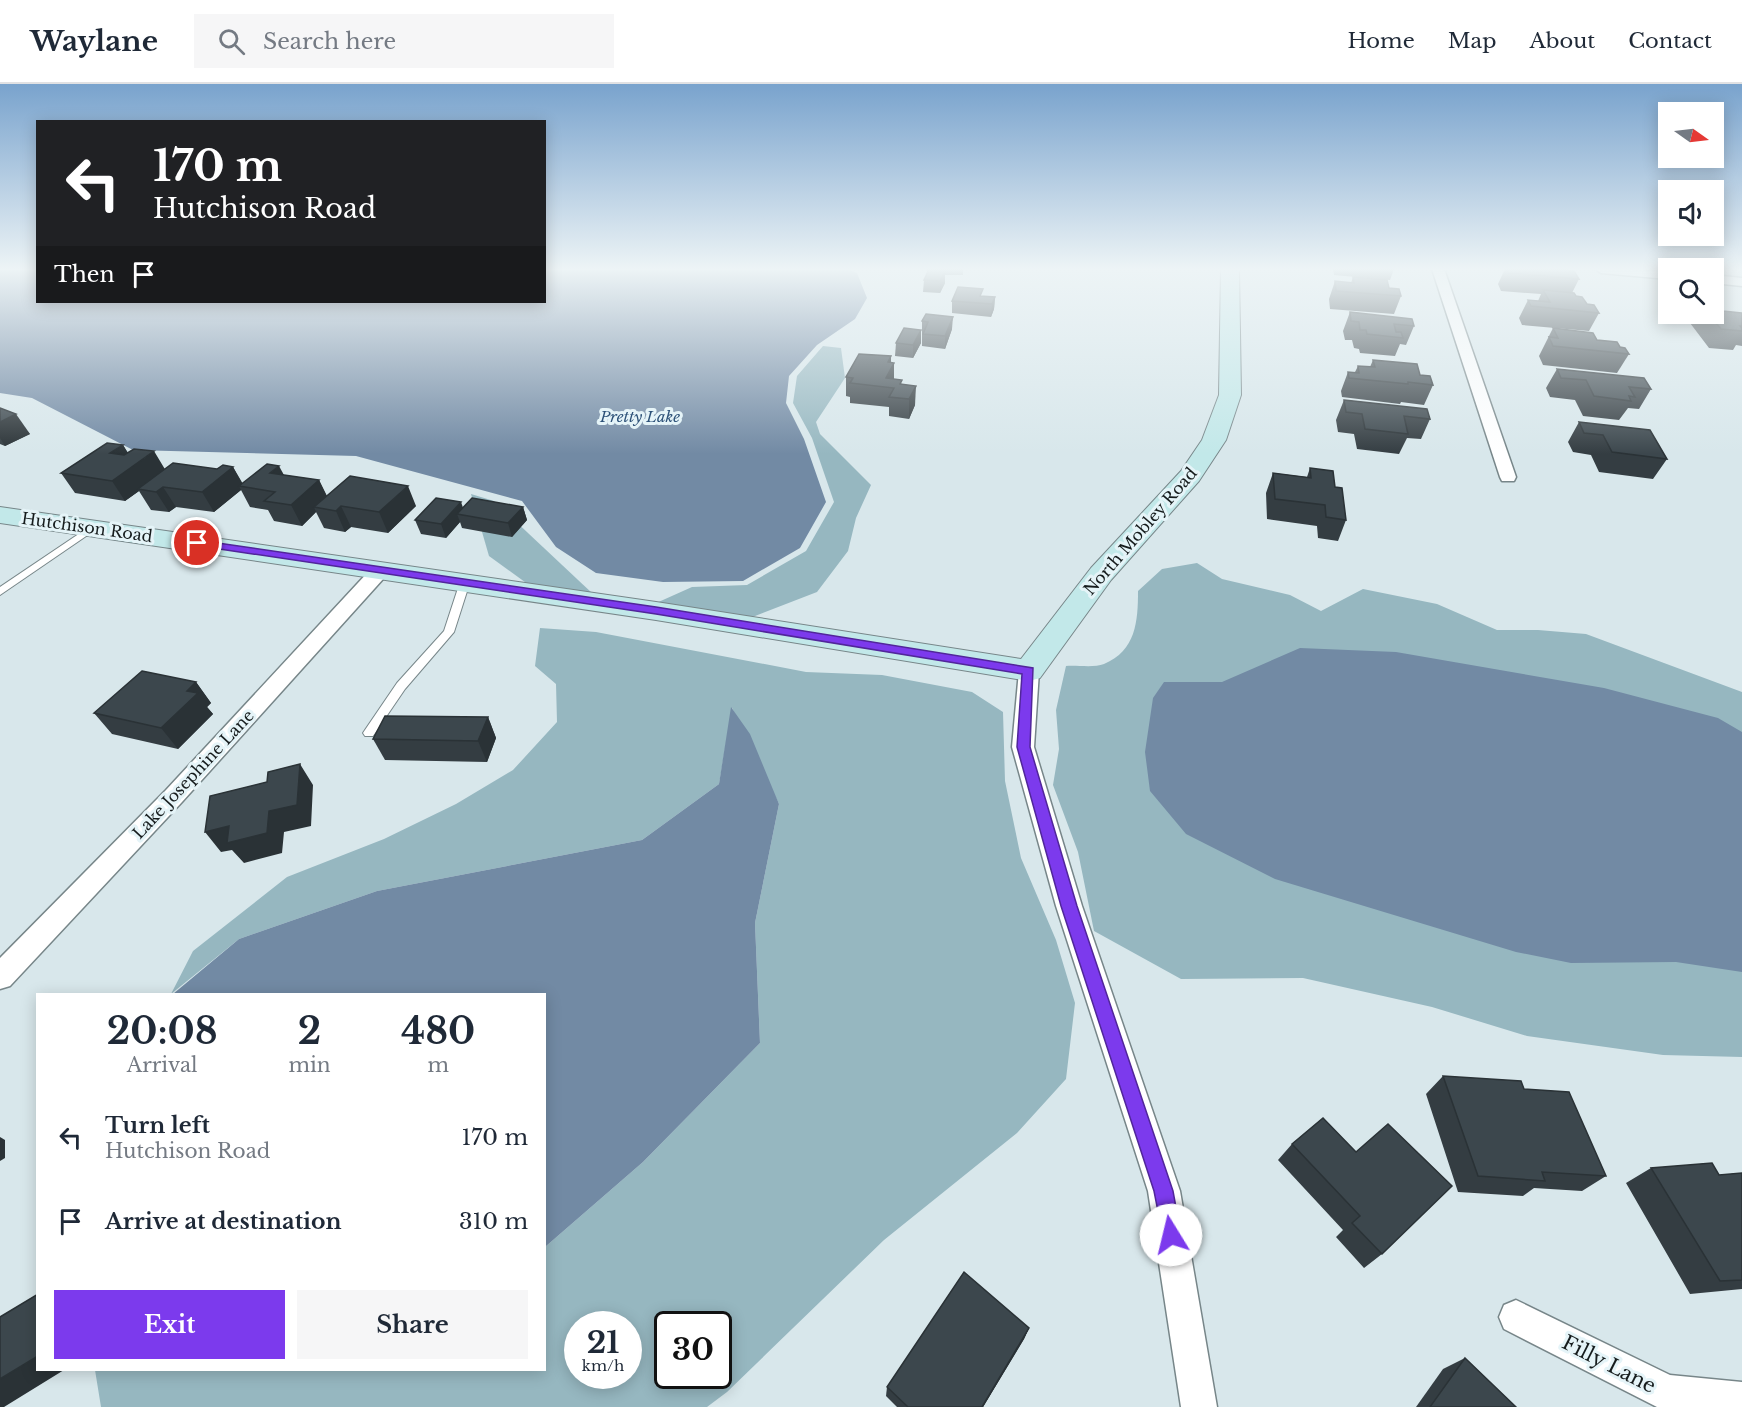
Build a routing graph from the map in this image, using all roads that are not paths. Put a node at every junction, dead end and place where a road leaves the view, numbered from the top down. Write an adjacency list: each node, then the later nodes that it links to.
1 (1230, 331): 9 (street, North Mobley Road)
2 (1459, 331): 3 (street)
3 (1508, 477)
4 (0, 515): 5 (street, Hutchison Road)
5 (92, 528): 6 (street, Hutchison Road); 8 (lane)
6 (384, 570): 7 (street, Hutchison Road); 11 (street, Lake Josephine Lane)
7 (465, 582): 9 (street, Hutchison Road); 10 (lane)
8 (0, 592)
9 (1029, 671): 14 (street)
10 (369, 733)
11 (0, 977)
12 (1516, 1317): 13 (street, Filly Lane)
13 (1742, 1400)
14 (1199, 1407)

